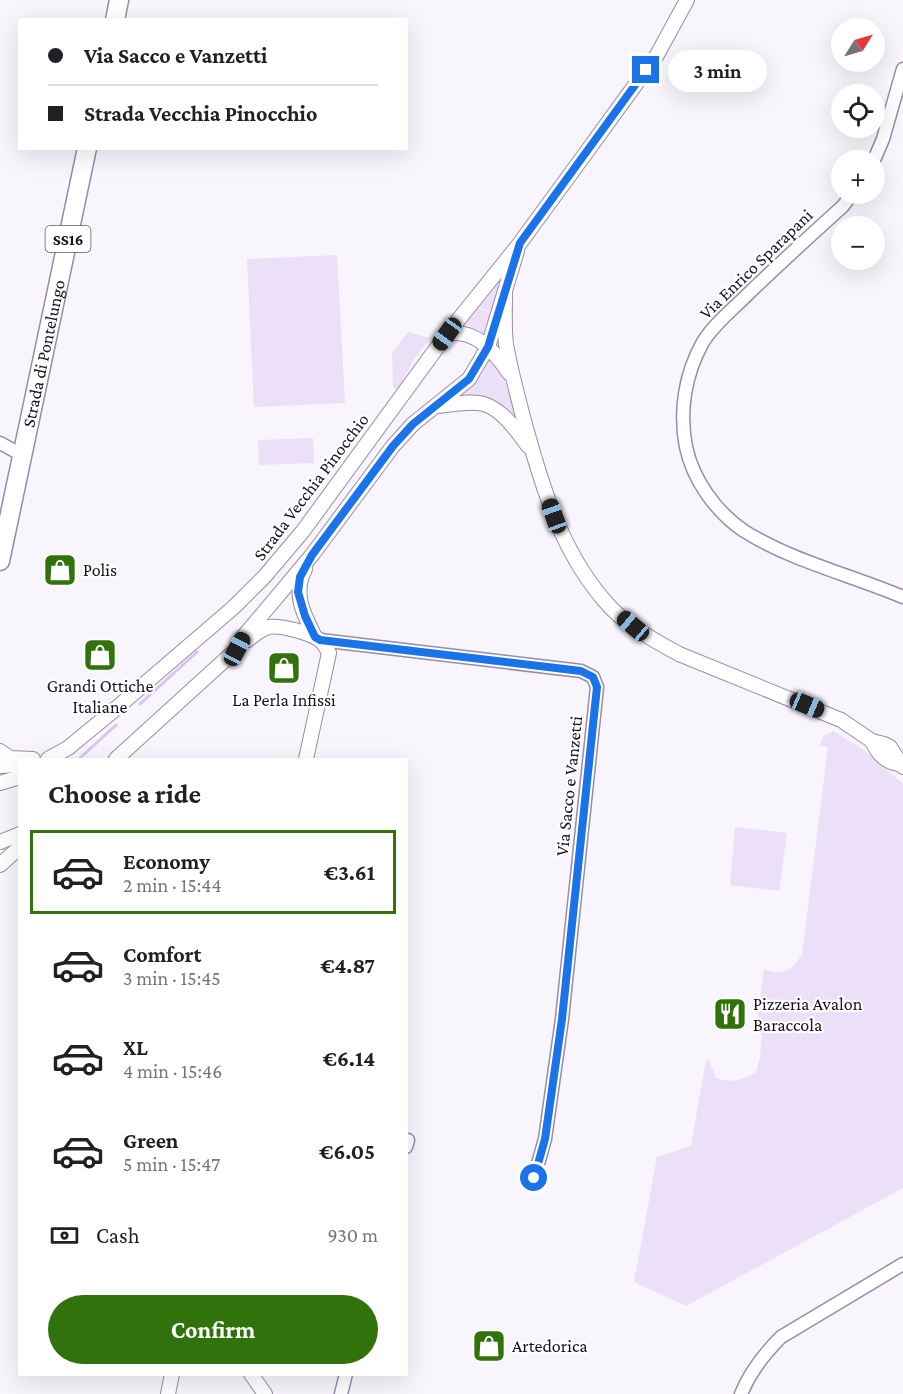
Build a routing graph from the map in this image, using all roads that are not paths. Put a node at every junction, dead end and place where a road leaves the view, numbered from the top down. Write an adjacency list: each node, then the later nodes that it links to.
1 (119, 0): 3 (main road)
2 (687, 0): 8 (street, Strada Vecchia Pinocchio)
3 (115, 18)
4 (903, 69): 6 (street)
5 (87, 150): 16 (main road, Strada di Pontelungo / SS16)
6 (878, 150)
7 (844, 204): 19 (street, Via Enrico Sparapani)
8 (520, 243): 9 (street, Strada Vecchia Pinocchio); 10 (street, Strada Vecchia Pinocchio)
9 (505, 294): 11 (street, Strada Vecchia Pinocchio); 12 (street)
10 (447, 334): 11 (street); 24 (street, Strada Vecchia Pinocchio)
11 (488, 347): 12 (street); 13 (street, Strada Vecchia Pinocchio)
12 (513, 380): 15 (street)
13 (437, 406): 15 (street); 17 (street, Strada Vecchia Pinocchio)
14 (0, 443): 16 (street, Strada di Pontelungo)
15 (533, 453): 29 (street)
16 (22, 455): 18 (main road, Strada di Pontelungo / SS16)
17 (312, 555): 20 (street); 21 (street, Strada Vecchia Pinocchio)
18 (0, 561)
19 (903, 597)
20 (318, 639): 21 (street, Via Sacco e Vanzetti); 26 (street); 36 (street, Via Sacco e Vanzetti)
21 (237, 649): 25 (street, Strada Vecchia Pinocchio)
22 (0, 751): 23 (street)
23 (18, 758)
24 (50, 758)
25 (117, 758)
26 (306, 758)
27 (18, 765): 28 (street)
28 (0, 766)
29 (901, 766)
30 (18, 778): 31 (street)
31 (0, 783)
32 (18, 835): 33 (street)
33 (0, 842)
34 (18, 850): 35 (street)
35 (0, 866)
36 (534, 1178)
37 (903, 1264): 44 (street)
38 (172, 1376): 41 (street)
39 (252, 1376): 42 (street)
40 (346, 1376): 43 (street)
41 (168, 1394)
42 (265, 1394)
43 (341, 1394)
44 (741, 1394)

